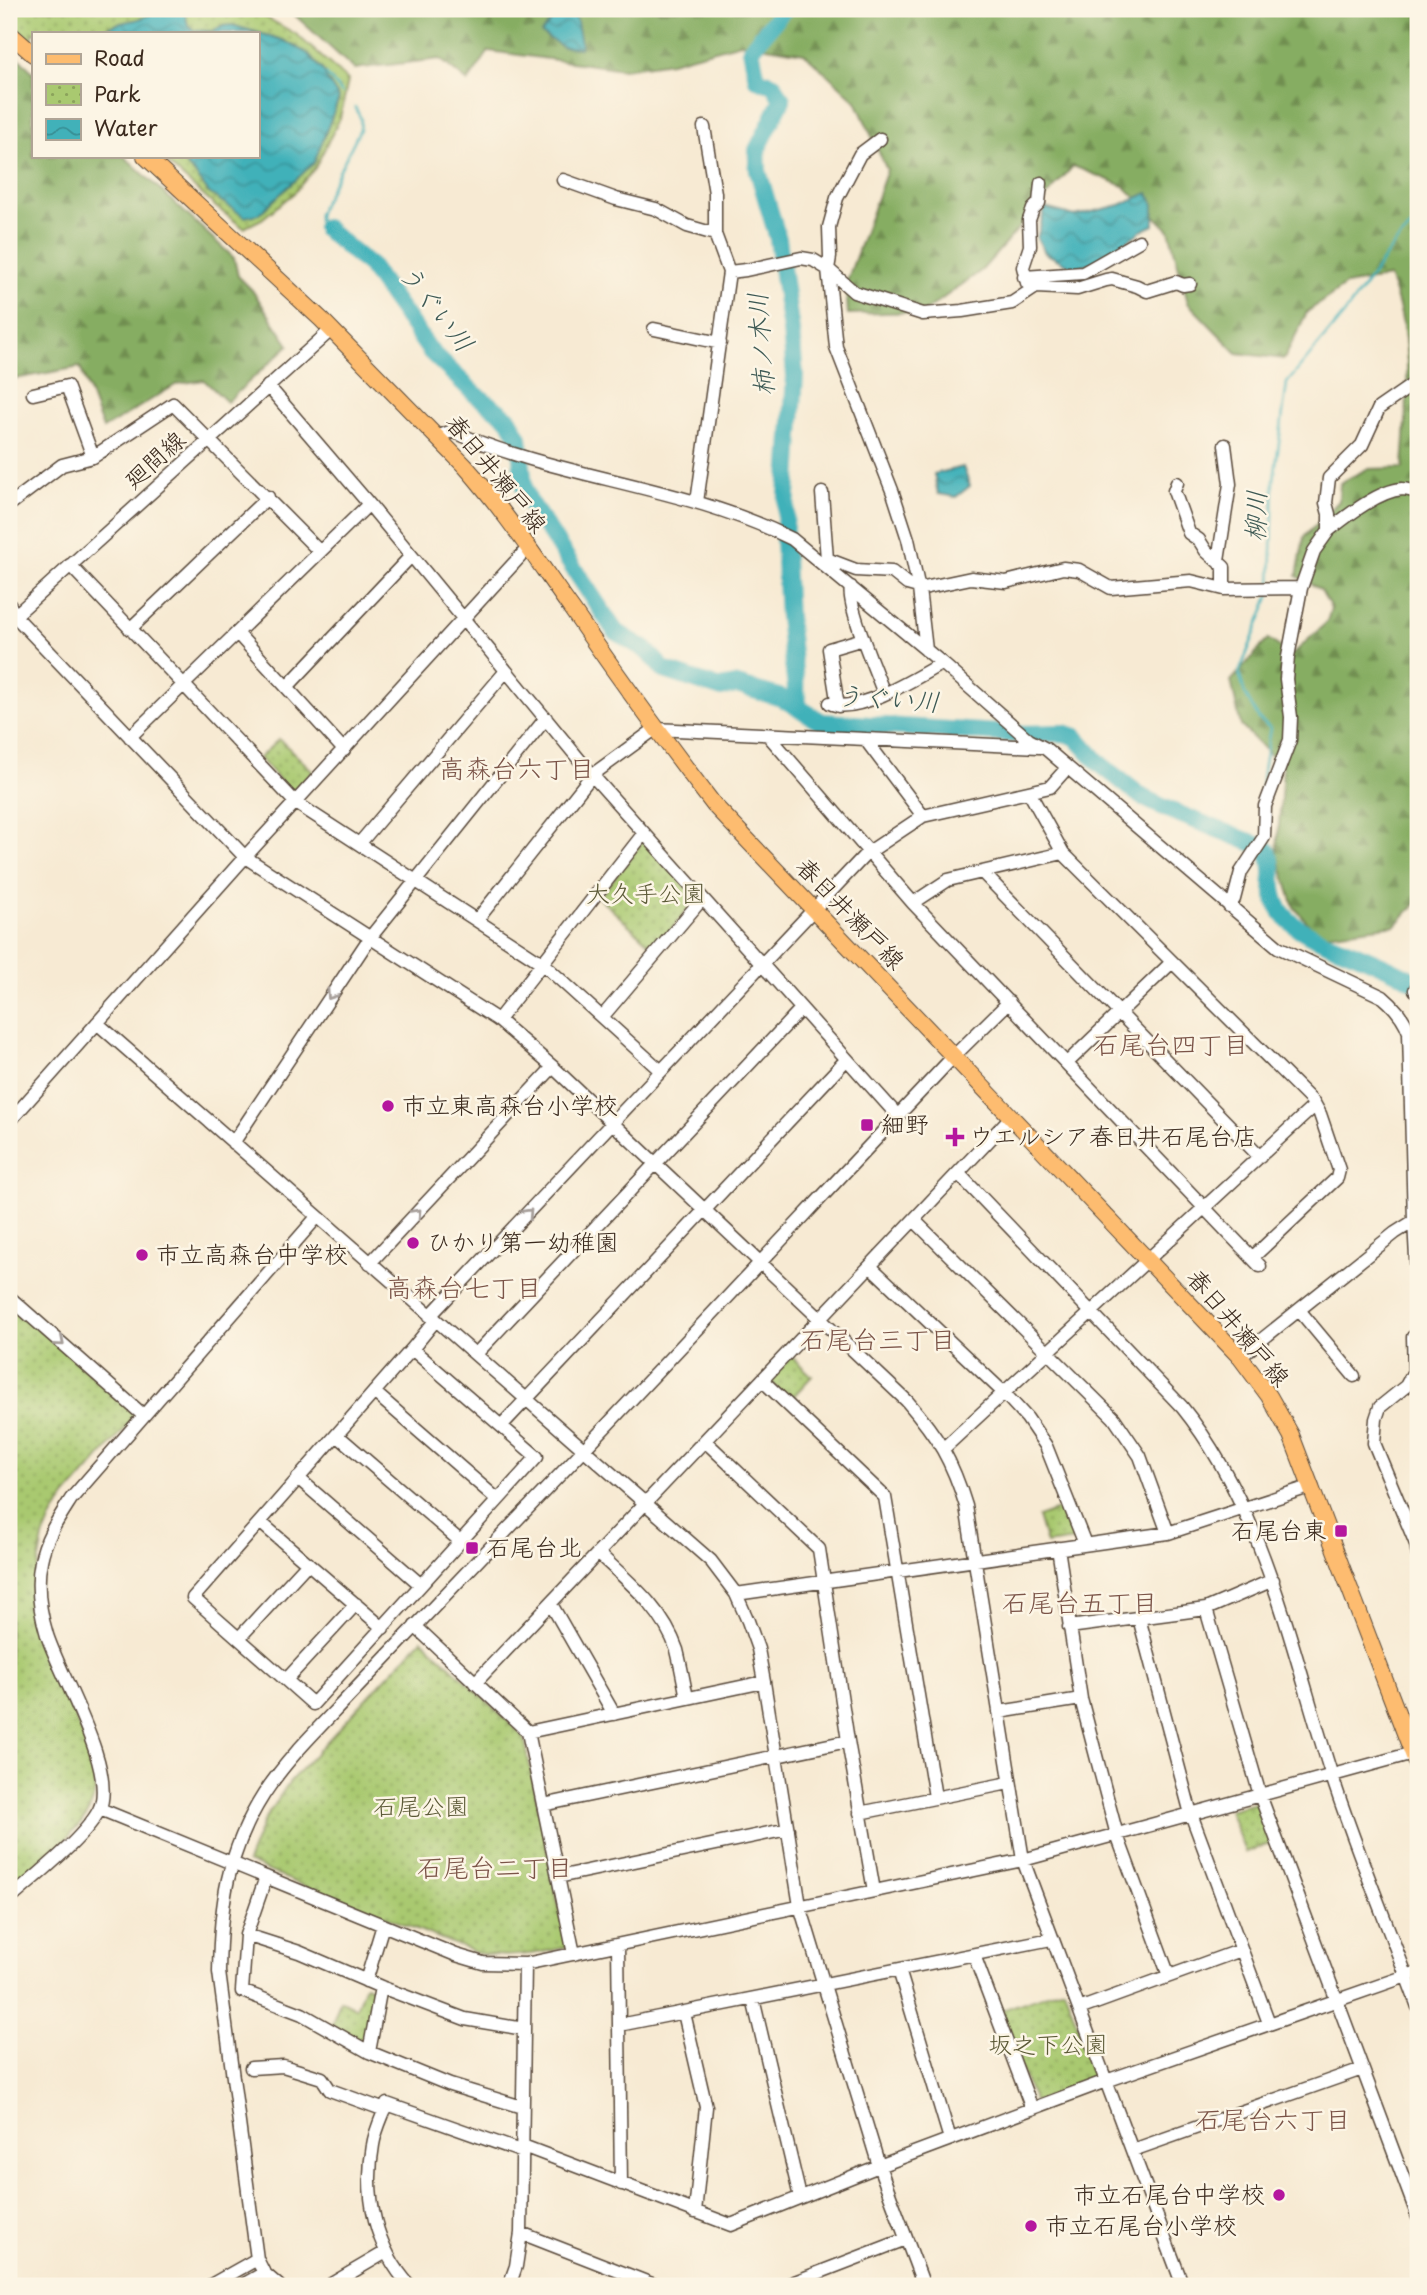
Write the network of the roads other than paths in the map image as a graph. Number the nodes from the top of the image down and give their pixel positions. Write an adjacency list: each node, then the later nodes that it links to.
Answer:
1 (9, 33): 2 (main road)
2 (32, 53)
3 (704, 127): 8 (street)
4 (880, 139): 10 (street)
5 (147, 158): 15 (main road, 春日井瀬戸線)
6 (563, 180): 8 (street)
7 (1041, 183): 12 (street)
8 (715, 234): 11 (street)
9 (1139, 241): 12 (street)
10 (828, 269): 11 (street); 14 (street); 40 (street)
11 (729, 272): 17 (street)
12 (1024, 277): 14 (street)
13 (1190, 284): 14 (street)
14 (1029, 290)
15 (331, 330): 19 (street, 廻間線); 21 (main road, 春日井瀬戸線)
16 (654, 330): 17 (street)
17 (720, 343): 29 (street)
18 (1418, 363): 32 (street)
19 (268, 386): 22 (street, 廻間線); 30 (street)
20 (33, 394): 24 (street)
21 (439, 436): 29 (street); 33 (main road, 春日井瀬戸線)
22 (209, 440): 24 (street); 28 (street); 38 (street, 廻間線)
23 (1225, 444): 37 (street)
24 (93, 457): 31 (street)
25 (1177, 483): 37 (street)
26 (1418, 492): 32 (street)
27 (822, 493): 36 (street)
28 (268, 498): 34 (street); 45 (street)
29 (696, 502): 36 (street)
30 (369, 503): 34 (street); 35 (street)
31 (9, 505)
32 (1329, 530): 41 (street)
33 (528, 548): 44 (street); 55 (main road, 春日井瀬戸線)
34 (320, 552): 46 (street)
35 (411, 556): 44 (street); 52 (street)
36 (825, 561): 39 (street); 40 (street)
37 (1219, 561): 42 (street)
38 (69, 565): 43 (street, 廻間線); 45 (street)
39 (851, 587): 47 (street); 48 (street)
40 (918, 588): 42 (street); 48 (street)
41 (1301, 588): 42 (street); 75 (street)
42 (1224, 589)
43 (11, 614): 57 (street)
44 (464, 620): 50 (street); 60 (street)
45 (130, 629): 51 (street)
46 (237, 633): 51 (street); 52 (street)
47 (863, 639): 53 (street); 53 (street)
48 (926, 650): 49 (street)
49 (942, 663): 53 (street); 59 (street)
50 (506, 671): 54 (street); 67 (street)
51 (184, 685): 57 (street); 64 (street)
52 (287, 687): 60 (street)
53 (884, 694)
54 (546, 718): 62 (street); 72 (street)
55 (655, 729): 56 (street); 62 (street); 76 (main road, 春日井瀬戸線)
56 (768, 735): 58 (street); 68 (street)
57 (130, 737): 70 (street)
58 (865, 739): 59 (street); 65 (street)
59 (1030, 740): 61 (street)
60 (344, 750): 64 (street)
61 (1067, 768): 63 (street); 75 (street)
62 (592, 775): 66 (street); 77 (street)
63 (1029, 792): 65 (street); 69 (street)
64 (296, 803): 67 (street); 70 (street)
65 (923, 816): 68 (street)
66 (645, 833): 73 (street); 80 (street)
67 (359, 844): 72 (street)
68 (870, 852): 74 (street); 76 (street)
69 (1062, 853): 71 (street); 79 (street)
70 (245, 858): 78 (street); 87 (street)
71 (983, 873): 74 (street); 84 (street)
72 (416, 881): 77 (street); 78 (street)
73 (702, 899): 81 (street); 85 (street)
74 (913, 903): 82 (street)
75 (1229, 906): 102 (street)
76 (814, 909): 81 (street); 88 (main road, 春日井瀬戸線)
77 (477, 919): 80 (street)
78 (369, 939): 86 (street); 98 (street, one-way to 98)
79 (1171, 962): 84 (street); 93 (street)
80 (542, 963): 85 (street); 86 (street)
81 (762, 965): 83 (street); 92 (street)
82 (1009, 1002): 88 (street); 90 (street)
83 (801, 1009): 89 (street); 100 (street)
84 (1119, 1013): 90 (street); 99 (street)
85 (603, 1016): 92 (street)
86 (498, 1020): 91 (street)
87 (97, 1023): 96 (street); 98 (street)
88 (954, 1056): 94 (street); 95 (main road, 春日井瀬戸線)
89 (846, 1060): 94 (street); 103 (street)
90 (1067, 1063): 104 (street)
91 (553, 1067): 97 (street); 110 (street, one-way to 91)
92 (662, 1070): 97 (street)
93 (1314, 1103): 99 (street); 104 (street)
94 (897, 1115): 109 (street)
95 (1012, 1116): 101 (street); 108 (main road, 春日井瀬戸線)
96 (9, 1122)
97 (613, 1122): 100 (street); 117 (street, one-way to 97)
98 (233, 1143): 105 (street)
99 (1260, 1157): 104 (street)
100 (656, 1164): 103 (street); 122 (street)
101 (958, 1173): 106 (street); 116 (street)
102 (1416, 1182): 107 (street)
103 (705, 1209): 109 (street); 128 (street)
104 (1205, 1209): 108 (street)
105 (317, 1217): 110 (street); 129 (street)
106 (914, 1220): 111 (street); 121 (street)
107 (1414, 1221): 112 (street); 115 (street)
108 (1149, 1259): 116 (street); 123 (main road, 春日井瀬戸線)
109 (760, 1262): 118 (street); 134 (street)
110 (370, 1263): 117 (street)
111 (870, 1266): 118 (street); 127 (street)
112 (1418, 1274): 113 (street)
113 (1418, 1294)
114 (9, 1297): 129 (street, one-way to 129)
115 (1299, 1310): 123 (street); 124 (street)
116 (1090, 1311): 121 (street); 139 (street)
117 (433, 1318): 120 (street); 122 (street)
118 (820, 1320): 125 (street); 133 (street)
119 (1418, 1334): 146 (street)
120 (412, 1349): 126 (street); 130 (street)
121 (1047, 1352): 127 (street); 141 (street)
122 (476, 1354): 128 (street)
123 (1240, 1357): 136 (main road, 春日井瀬戸線)
124 (1354, 1376)
125 (762, 1380): 132 (street); 149 (street)
126 (374, 1392): 131 (street); 137 (street)
127 (1004, 1392): 133 (street); 143 (street)
128 (527, 1400): 130 (street); 134 (street)
129 (143, 1415): 178 (street)
130 (501, 1426): 137 (street)
131 (337, 1435): 135 (street); 142 (street)
132 (705, 1441): 138 (street); 151 (street)
133 (944, 1448): 147 (street)
134 (584, 1450): 138 (street); 158 (street)
135 (298, 1478): 140 (street); 152 (street)
136 (1312, 1486): 139 (street); 172 (main road, 春日井瀬戸線)
137 (498, 1500): 142 (street)
138 (646, 1504): 145 (street); 153 (street)
139 (1242, 1509): 141 (street); 150 (street)
140 (260, 1522): 148 (street); 161 (street)
141 (1168, 1533): 143 (street)
142 (460, 1541): 152 (street)
143 (1085, 1544): 144 (street)
144 (1058, 1548): 147 (street); 159 (street)
145 (599, 1554): 155 (street); 165 (street)
146 (1418, 1556)
147 (976, 1561): 149 (street); 167 (street)
148 (308, 1563): 154 (street); 161 (street)
149 (898, 1572): 151 (street); 176 (street)
150 (1273, 1580): 156 (street); 173 (street)
151 (823, 1582): 153 (street); 170 (street)
152 (421, 1585): 160 (street)
153 (736, 1594): 163 (street)
154 (356, 1604): 160 (street); 162 (street)
155 (551, 1604): 164 (street); 168 (street)
156 (1206, 1609): 157 (street); 175 (street)
157 (1139, 1618): 159 (street); 180 (street)
158 (415, 1626): 164 (street); 184 (street)
159 (1069, 1627): 166 (street)
160 (383, 1628): 162 (street)
161 (239, 1638): 162 (street)
162 (286, 1680)
163 (764, 1682): 165 (street); 171 (street)
164 (475, 1683): 169 (street)
165 (687, 1698): 168 (street)
166 (1081, 1699): 167 (street); 182 (street)
167 (999, 1712): 174 (street)
168 (614, 1714): 169 (street)
169 (528, 1732): 177 (street)
170 (848, 1741): 171 (street); 179 (street)
171 (776, 1755): 177 (street); 181 (street)
172 (1415, 1760): 173 (street)
173 (1332, 1775): 175 (street); 199 (street)
174 (1009, 1783): 176 (street); 183 (street)
175 (1260, 1795): 180 (street); 205 (street)
176 (935, 1797): 179 (street)
177 (543, 1805): 186 (street)
178 (100, 1809): 184 (street); 188 (street)
179 (860, 1813): 187 (street)
180 (1191, 1814): 182 (street); 194 (street)
181 (788, 1829): 186 (street); 189 (street)
182 (1117, 1835): 183 (street); 200 (street)
183 (1023, 1860): 187 (street); 192 (street)
184 (231, 1863): 185 (street); 230 (street)
185 (266, 1877): 190 (street); 191 (street)
186 (558, 1877): 195 (street)
187 (874, 1891): 189 (street)
188 (9, 1900)
189 (800, 1906): 193 (street); 202 (street)
190 (383, 1924): 197 (street); 201 (street)
191 (246, 1935): 201 (street); 212 (street)
192 (1051, 1939): 196 (street); 207 (street)
193 (618, 1945): 195 (street); 210 (street)
194 (1241, 1950): 200 (street); 209 (street)
195 (574, 1954): 197 (street)
196 (974, 1955): 198 (street); 217 (street)
197 (525, 1964): 211 (street)
198 (899, 1970): 202 (street); 219 (street)
199 (1412, 1974): 205 (street); 206 (street)
200 (1169, 1976): 207 (street)
201 (366, 1981): 203 (street)
202 (824, 1984): 204 (street); 222 (street)
203 (381, 1987): 211 (street); 212 (street)
204 (753, 1999): 208 (street); 224 (street)
205 (1336, 2000): 209 (street); 214 (street)
206 (1418, 2007)
207 (1079, 2009): 215 (street)
208 (684, 2013): 210 (street); 225 (street)
209 (1269, 2023): 215 (street)
210 (620, 2025): 223 (street)
211 (524, 2029): 216 (street)
212 (369, 2052): 216 (street)
213 (251, 2068): 218 (street)
214 (1362, 2069): 221 (street); 226 (street)
215 (1106, 2081): 217 (street); 221 (street)
216 (522, 2107): 220 (street)
217 (1032, 2109): 219 (street)
218 (385, 2110): 220 (street); 229 (street)
219 (950, 2139): 222 (street)
220 (523, 2149): 223 (street); 227 (street)
221 (1133, 2150): 241 (street)
222 (878, 2166): 224 (street); 228 (street)
223 (621, 2184): 225 (street)
224 (800, 2197): 225 (street)
225 (695, 2212)
226 (1418, 2217)
227 (521, 2234): 237 (street); 238 (street)
228 (906, 2239): 239 (street); 240 (street)
229 (386, 2252): 235 (street); 236 (street)
230 (257, 2259): 231 (street); 232 (street)
231 (264, 2273): 233 (street); 234 (street)
232 (209, 2286)
233 (241, 2286)
234 (279, 2286)
235 (328, 2286)
236 (410, 2286)
237 (509, 2286)
238 (657, 2286)
239 (784, 2286)
240 (924, 2286)
241 (1183, 2286)

